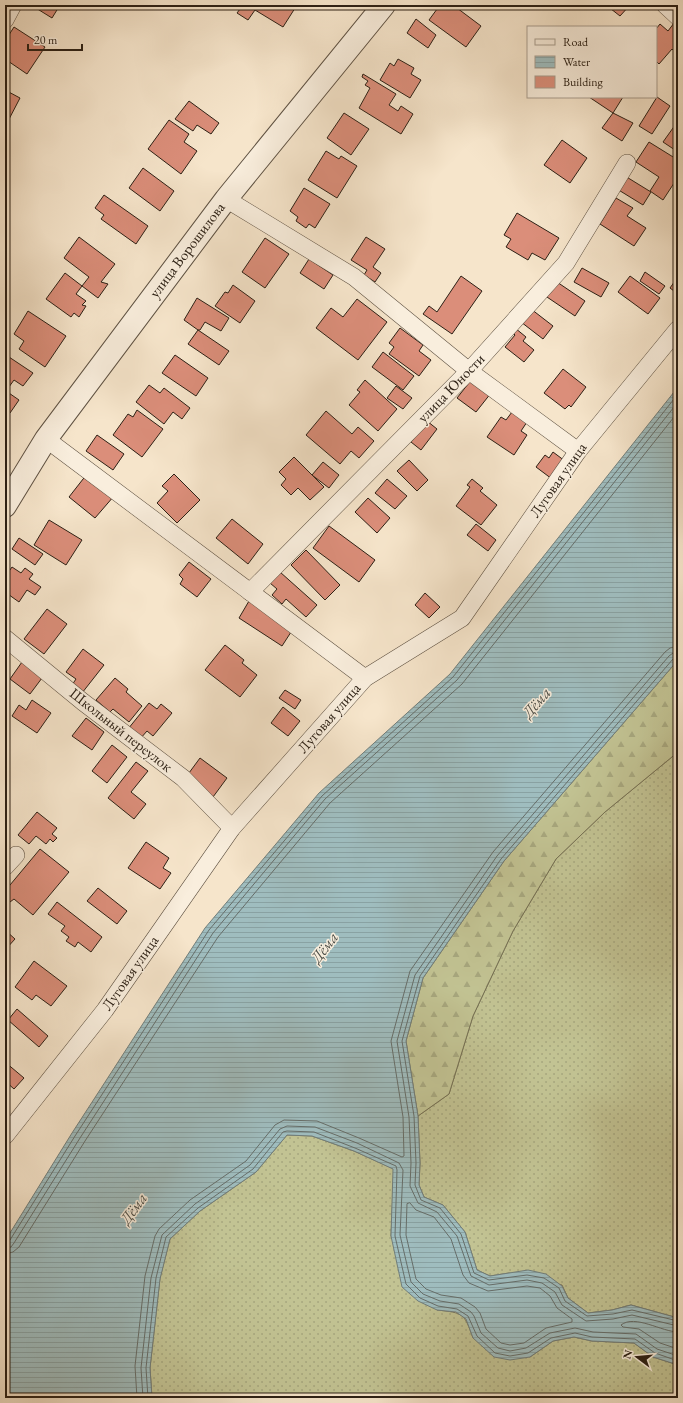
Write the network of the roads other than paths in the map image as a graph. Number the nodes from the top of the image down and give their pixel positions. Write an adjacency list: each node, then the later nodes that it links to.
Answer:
1 (13, 5): 5 (street)
2 (384, 5): 7 (street, улица Ворошилова)
3 (665, 5): 4 (street)
4 (678, 17)
5 (5, 20)
6 (628, 162): 9 (street, улица Юности)
7 (226, 199): 9 (street); 10 (street, улица Ворошилова)
8 (678, 329): 11 (street, Луговая улица)
9 (469, 371): 11 (street); 13 (street, улица Юности)
10 (46, 440): 12 (street, улица Ворошилова); 13 (street)
11 (578, 451): 15 (street, Луговая улица)
12 (5, 506)
13 (250, 592): 15 (street)
14 (5, 638): 16 (street, Школьный переулок)
15 (365, 678): 16 (street, Луговая улица)
16 (232, 828): 17 (street, Луговая улица)
17 (5, 1136)

